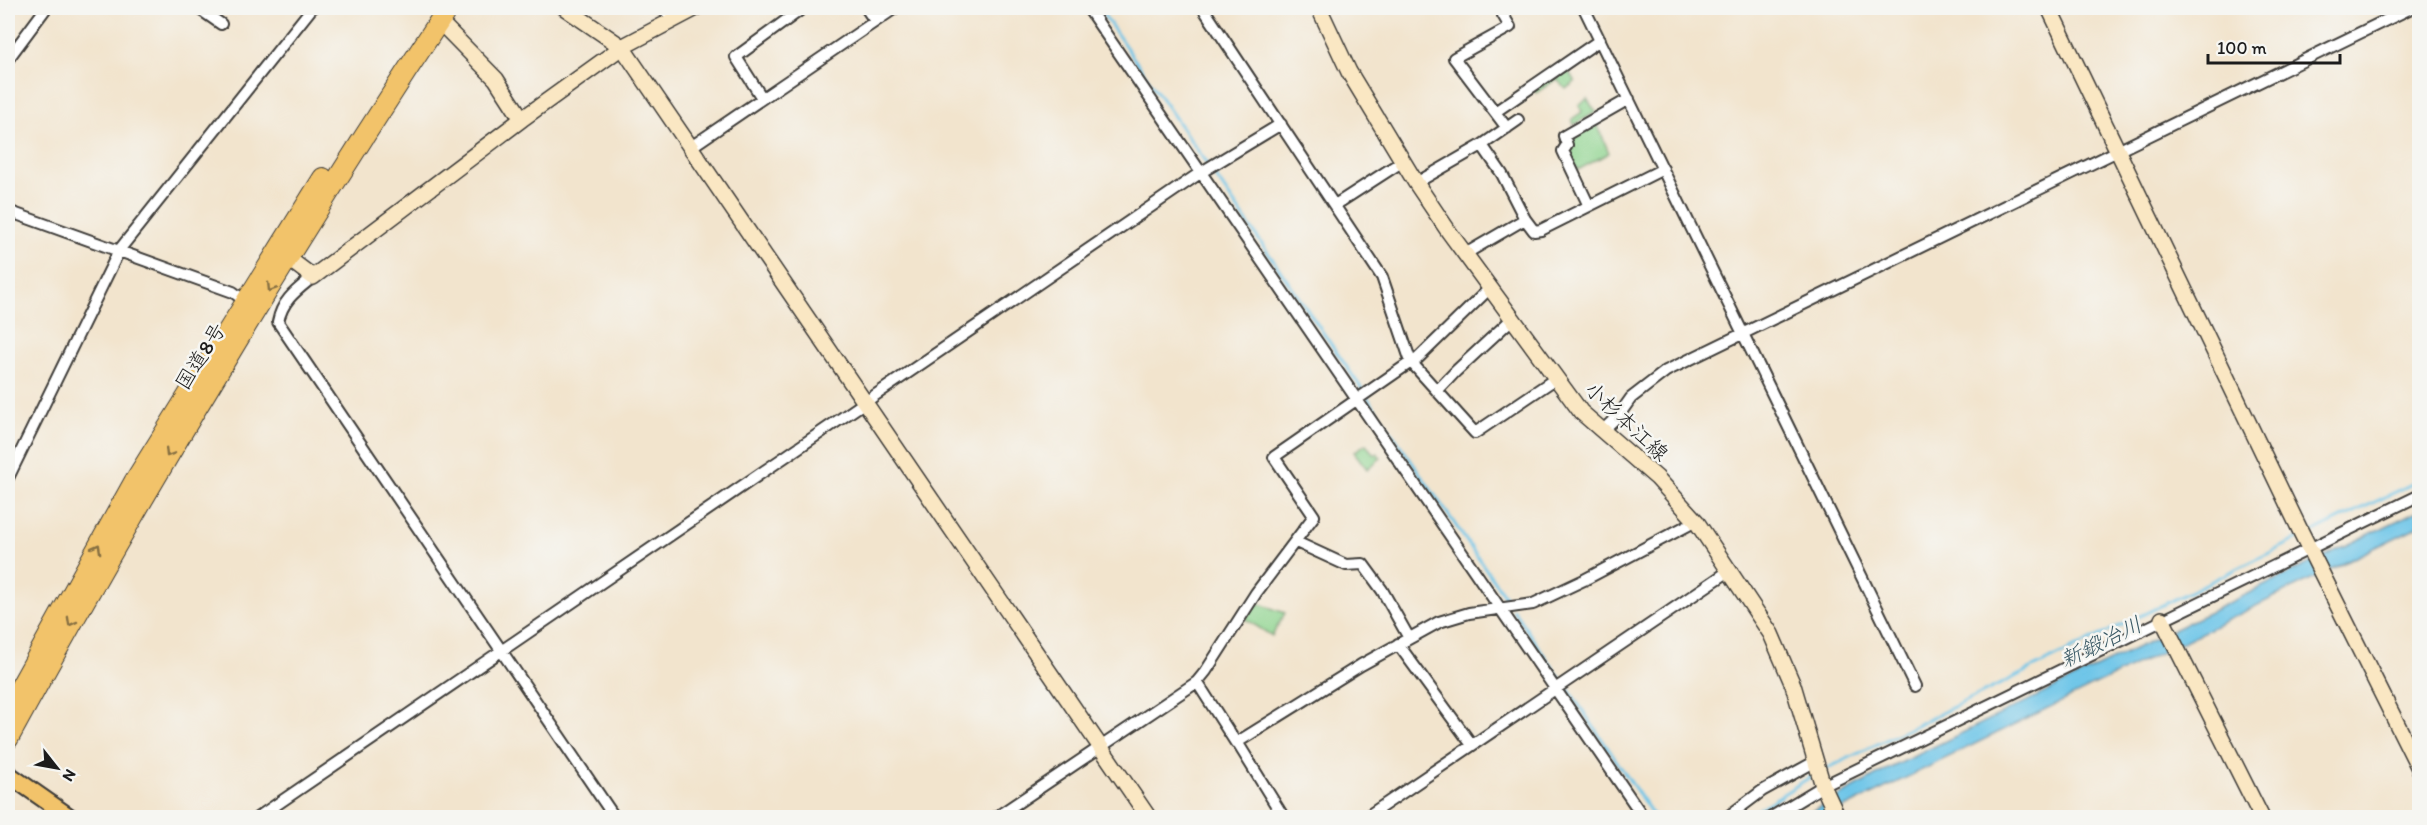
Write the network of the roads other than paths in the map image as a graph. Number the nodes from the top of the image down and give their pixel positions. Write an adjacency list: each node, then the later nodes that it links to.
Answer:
1 (45, 8): 23 (street)
2 (198, 8): 20 (street)
3 (312, 8): 42 (street)
4 (565, 8): 22 (street)
5 (660, 8): 18 (street)
6 (696, 8): 18 (street)
7 (803, 8): 24 (street)
8 (866, 8): 19 (street)
9 (896, 8): 19 (street)
10 (1088, 8): 36 (street)
11 (1203, 8): 29 (street)
12 (1319, 8): 34 (street, 小杉本江線)
13 (1499, 8): 26 (street)
14 (1584, 8): 21 (street)
15 (2049, 8): 33 (street)
16 (2411, 8): 33 (street)
17 (440, 12): 27 (street); 44 (highway, 国道8号); 47 (highway, 国道8号)
18 (676, 18): 22 (street)
19 (875, 21): 24 (street)
20 (221, 24)
21 (1600, 40): 25 (street); 26 (street)
22 (622, 47): 27 (street); 32 (street)
23 (8, 59)
24 (762, 98): 32 (street)
25 (1629, 99): 35 (street); 39 (street)
26 (1494, 112): 30 (street)
27 (522, 118): 45 (street)
28 (1518, 120): 30 (street)
29 (1281, 124): 36 (street); 38 (street)
30 (1507, 128): 31 (street)
31 (1482, 145): 37 (street); 41 (street)
32 (691, 147): 54 (street)
33 (2119, 150): 49 (street); 60 (street)
34 (1403, 161): 37 (street, 小杉本江線); 38 (street)
35 (1663, 169): 39 (street); 49 (street)
36 (1200, 173): 53 (street); 54 (street)
37 (1416, 183): 43 (street, 小杉本江線)
38 (1335, 205): 50 (street)
39 (1589, 206): 41 (street)
40 (8, 211): 42 (street)
41 (1525, 219): 43 (street)
42 (120, 249): 47 (street); 56 (street)
43 (1465, 254): 46 (street, 小杉本江線)
44 (289, 259): 45 (street); 71 (highway, 国道8号, one-way to 71)
45 (313, 277): 66 (street)
46 (1490, 288): 48 (street, 小杉本江線); 50 (street)
47 (245, 301): 70 (highway, 国道8号, one-way to 47)
48 (1512, 320): 51 (street, 小杉本江線); 52 (street)
49 (1743, 334): 55 (street); 68 (street)
50 (1412, 363): 52 (street); 53 (street)
51 (1555, 379): 52 (street); 55 (street, 小杉本江線)
52 (1437, 391)
53 (1356, 401): 59 (street); 62 (street)
54 (865, 402): 66 (street); 73 (street)
55 (1602, 431): 58 (street, 小杉本江線)
56 (8, 478)
57 (2420, 495): 60 (street)
58 (1696, 521): 61 (street, 小杉本江線); 62 (street)
59 (1296, 542): 64 (street); 67 (street)
60 (2312, 551): 63 (street); 76 (street)
61 (1729, 571): 69 (street); 75 (street, 小杉本江線)
62 (1499, 609): 64 (street); 69 (street)
63 (2164, 622): 78 (street); 90 (street)
64 (1409, 638): 65 (street)
65 (1398, 644): 72 (street); 74 (street)
66 (502, 650): 80 (street); 81 (street)
67 (1197, 682): 72 (street); 73 (street)
68 (1915, 686)
69 (1554, 690): 74 (street); 86 (street)
70 (8, 709)
71 (8, 739)
72 (1237, 742): 84 (street)
73 (1100, 745): 82 (street); 83 (street)
74 (1472, 745): 85 (street)
75 (1816, 761): 78 (street, 小杉本江線); 87 (street)
76 (2420, 770)
77 (8, 774): 79 (main road)
78 (1824, 786): 88 (street); 89 (street, 小杉本江線)
79 (71, 818)
80 (257, 818)
81 (615, 818)
82 (994, 818)
83 (1149, 818)
84 (1284, 818)
85 (1365, 818)
86 (1644, 818)
87 (1726, 818)
88 (1770, 818)
89 (1838, 818)
90 (2262, 818)

